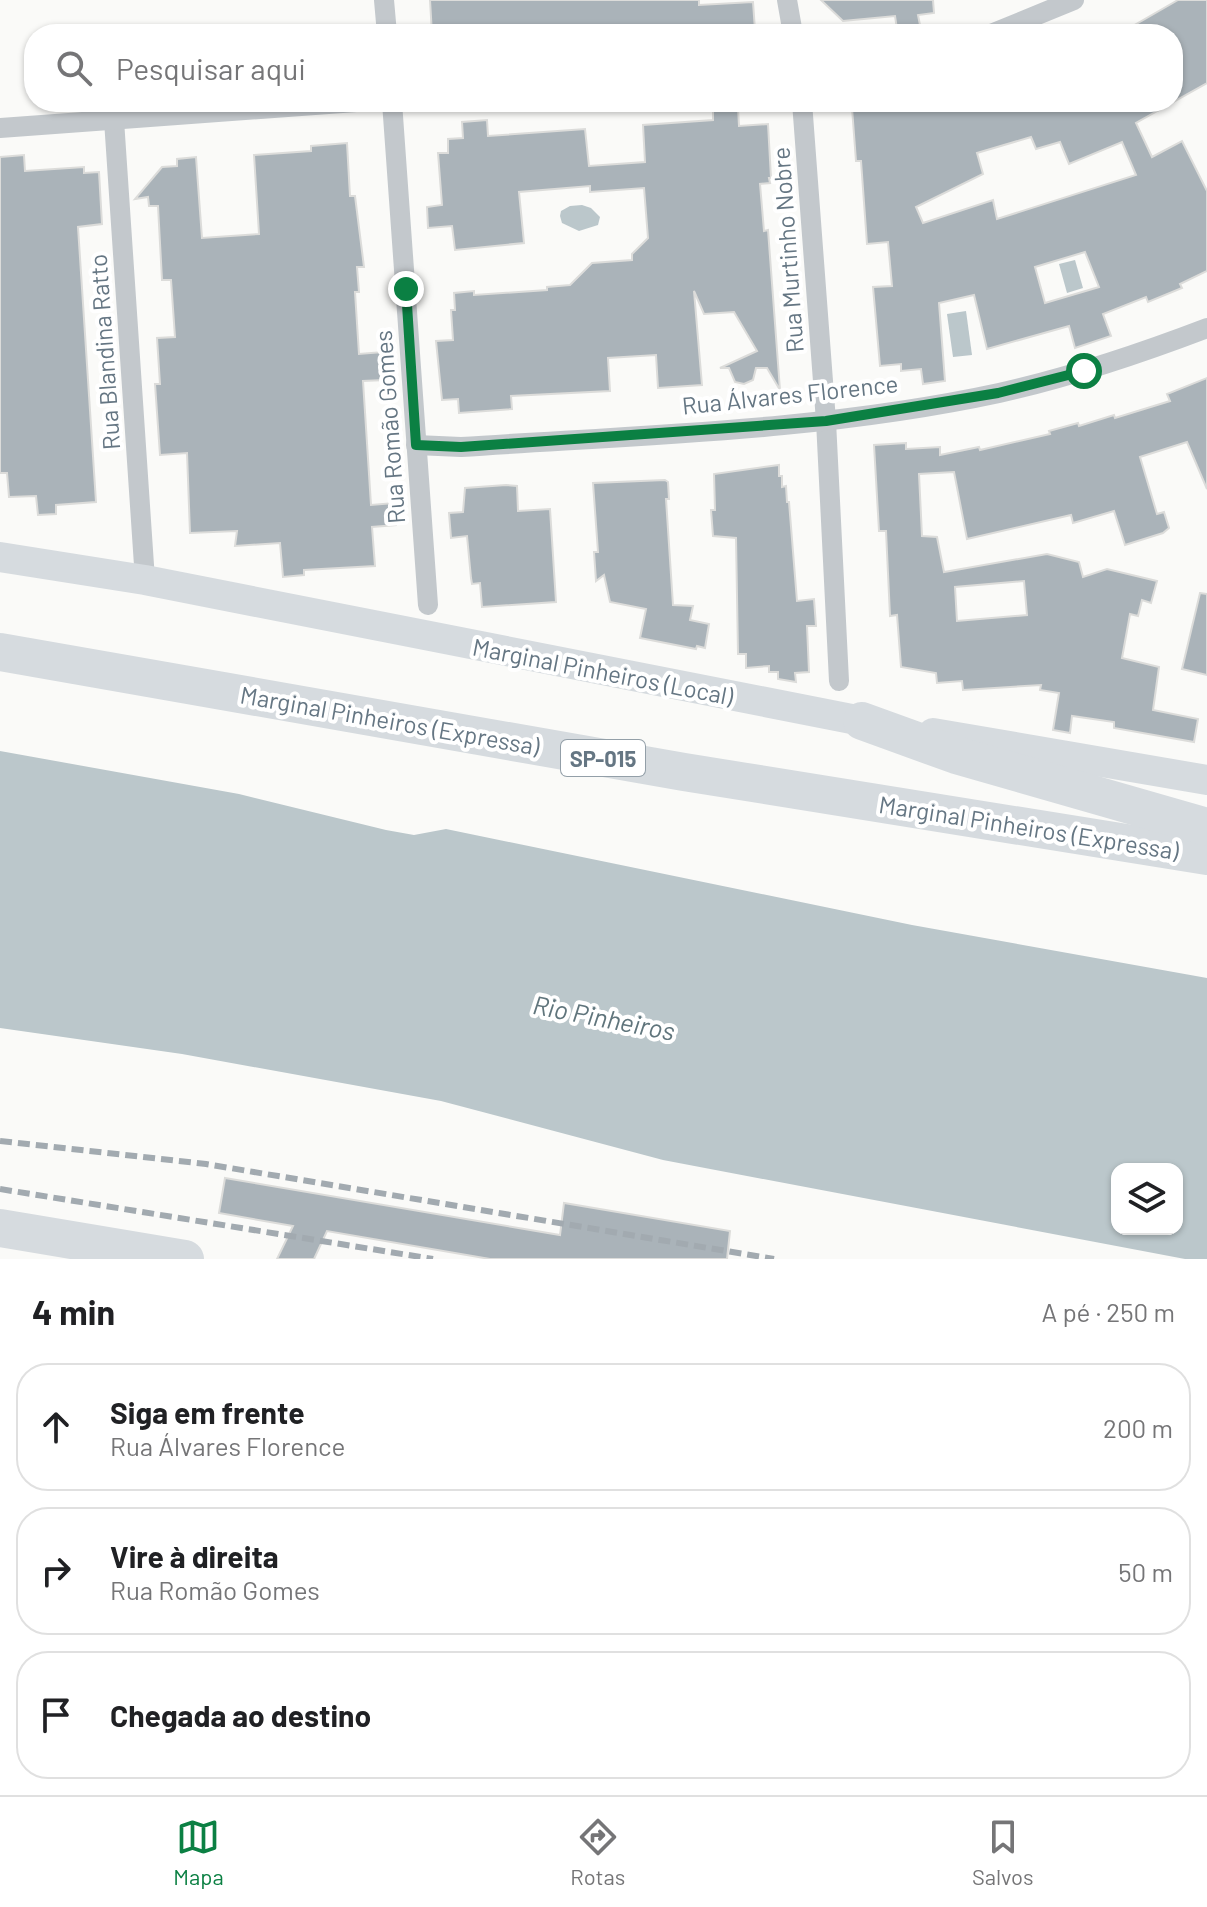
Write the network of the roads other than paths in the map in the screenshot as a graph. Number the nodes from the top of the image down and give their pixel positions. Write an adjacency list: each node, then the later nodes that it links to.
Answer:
1 (384, 0): 4 (street)
2 (787, 0): 5 (street)
3 (1074, 0): 6 (street)
4 (386, 24)
5 (791, 24)
6 (1015, 24)
7 (222, 112): 10 (street)
8 (393, 112): 14 (street, Rua Romão Gomes)
9 (803, 112): 13 (street, Rua Murtinho Nobre)
10 (114, 120): 11 (street); 16 (street, Rua Blandina Ratto)
11 (0, 128)
12 (1207, 328): 13 (street, Rua Álvares Florence)
13 (826, 421): 14 (street, Rua Álvares Florence); 19 (street, Rua Murtinho Nobre)
14 (416, 445): 17 (street, Rua Romão Gomes)
15 (0, 557): 16 (main road, Marginal Pinheiros (Local))
16 (145, 580): 20 (main road, Marginal Pinheiros (Local))
17 (428, 605)
18 (0, 652): 23 (highway, Marginal Pinheiros (Expressa) / SP-015)
19 (839, 681)
20 (862, 721): 21 (main road, Marginal Pinheiros (Local)); 22 (highway)
21 (1207, 780)
22 (1207, 827)
23 (1207, 856)
24 (0, 1228): 25 (highway)
25 (185, 1259)

